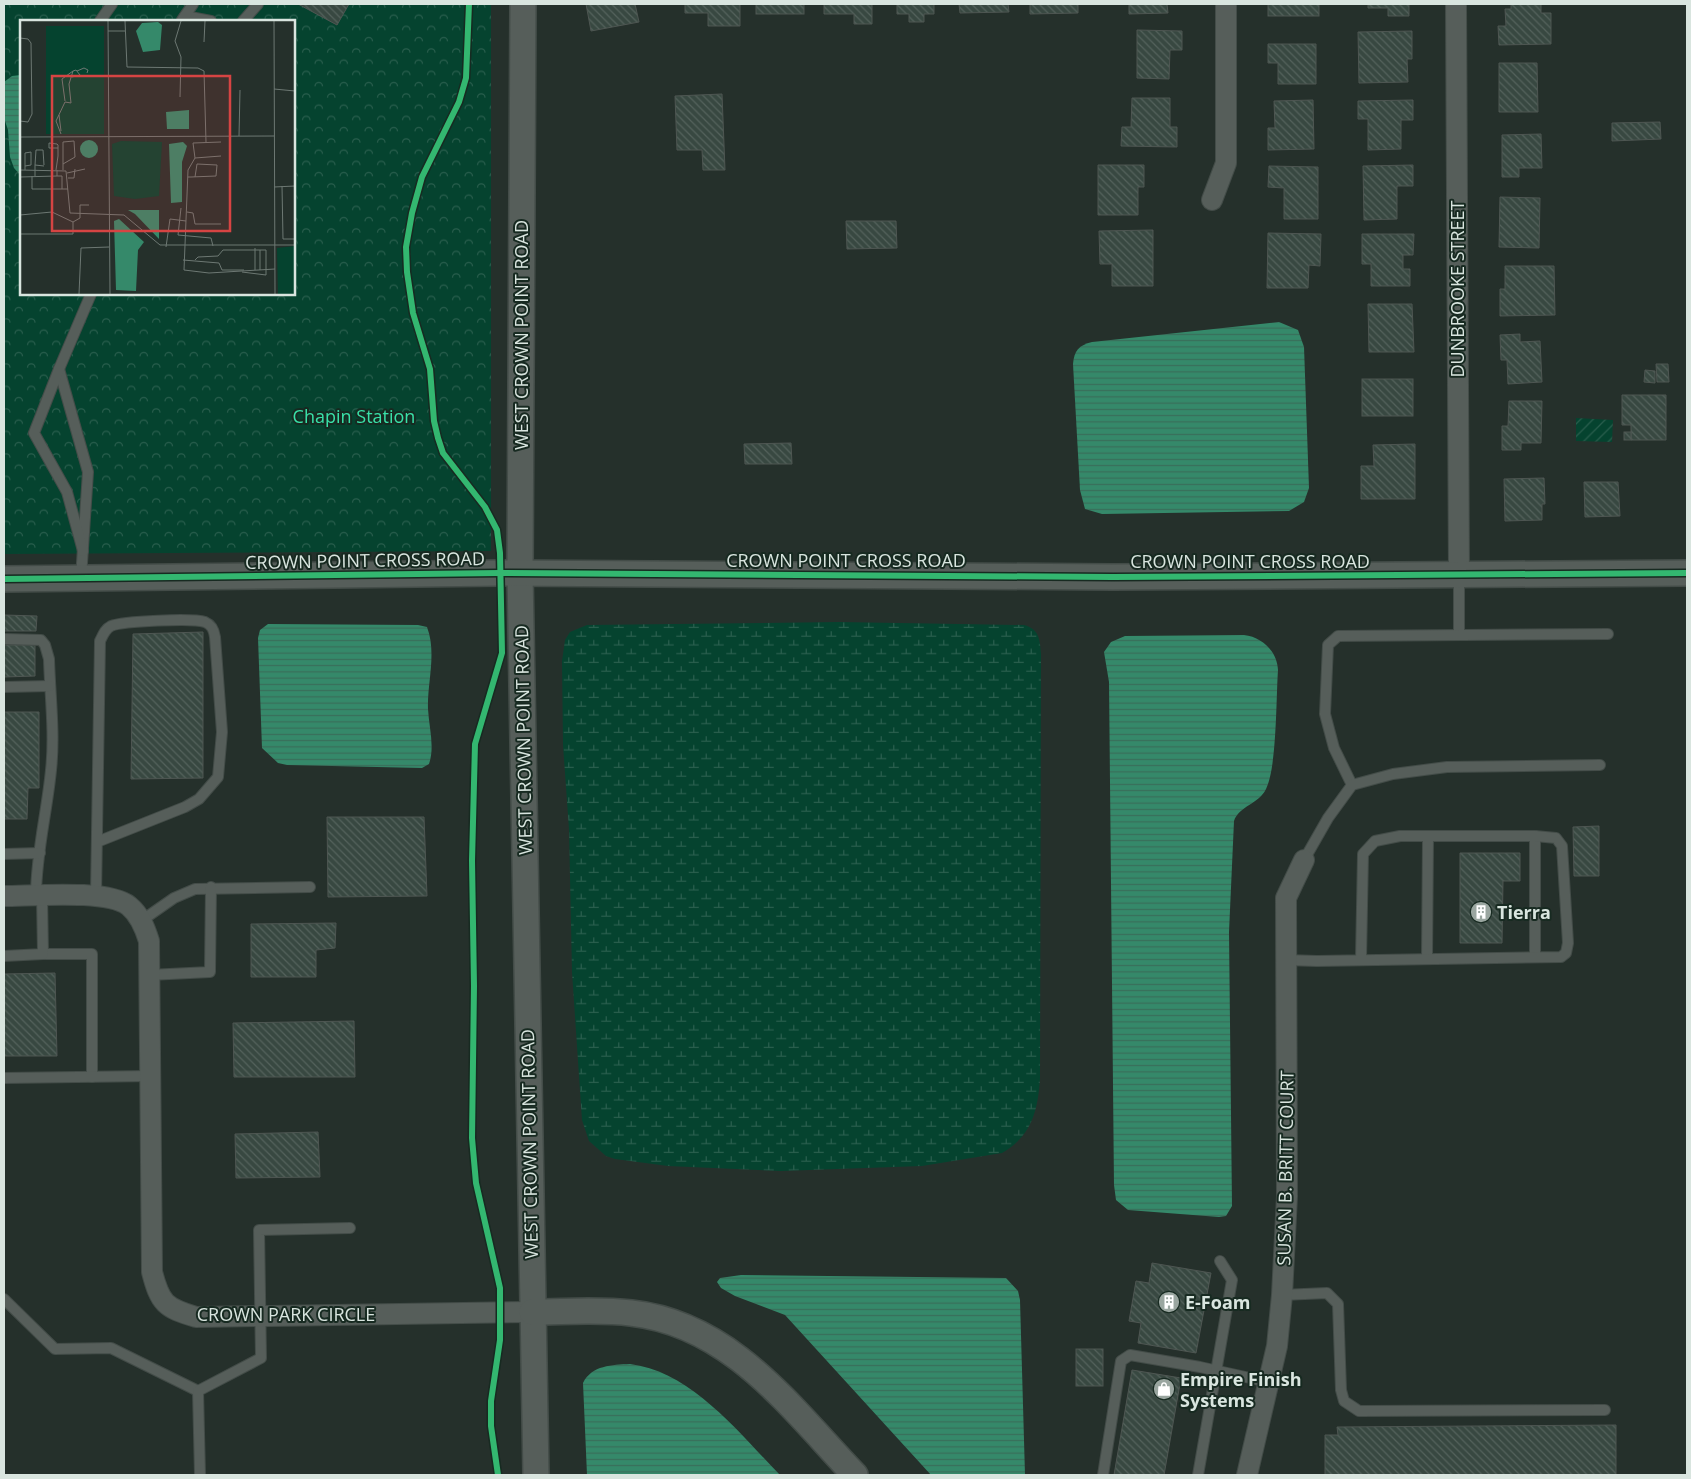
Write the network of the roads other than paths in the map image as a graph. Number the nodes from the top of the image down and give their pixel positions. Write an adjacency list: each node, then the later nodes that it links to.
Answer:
1 (112, 4): 8 (lane)
2 (193, 4): 7 (lane)
3 (258, 4): 10 (lane)
4 (523, 4): 16 (street, WEST CROWN POINT ROAD)
5 (1226, 4): 11 (street)
6 (1456, 4): 17 (street, DUNBROOKE STREET)
7 (183, 18): 9 (lane)
8 (101, 20)
9 (202, 20)
10 (244, 20)
11 (1212, 200)
12 (91, 295): 13 (lane)
13 (58, 369): 14 (lane); 14 (lane)
14 (83, 551): 18 (lane)
15 (1687, 572): 17 (street, CROWN POINT CROSS ROAD)
16 (520, 573): 17 (street, CROWN POINT CROSS ROAD); 18 (street, CROWN POINT CROSS ROAD); 53 (street, WEST CROWN POINT ROAD)
17 (1458, 575): 21 (lane)
18 (81, 578): 19 (street, CROWN POINT CROSS ROAD)
19 (4, 579)
20 (1608, 634): 21 (lane)
21 (1459, 635): 26 (lane)
22 (4, 639): 23 (lane)
23 (50, 686): 24 (lane); 30 (lane)
24 (4, 687)
25 (1600, 765): 26 (lane)
26 (1352, 785): 32 (lane)
27 (1535, 836): 28 (lane); 41 (lane); 41 (lane)
28 (1428, 838): 42 (lane); 43 (lane)
29 (97, 842): 29 (lane); 37 (lane)
30 (40, 853): 31 (lane); 36 (lane)
31 (4, 854)
32 (1304, 860): 44 (street, SUSAN B. BRITT COURT)
33 (211, 887): 34 (lane); 38 (lane); 45 (lane)
34 (310, 887)
35 (4, 896): 36 (street, CROWN PARK CIRCLE)
36 (39, 896): 37 (street, CROWN PARK CIRCLE); 39 (lane)
37 (96, 896): 38 (street, CROWN PARK CIRCLE)
38 (142, 921): 45 (street, CROWN PARK CIRCLE)
39 (43, 954): 40 (lane); 47 (lane)
40 (4, 956)
41 (1535, 957): 42 (lane)
42 (1427, 958): 43 (lane)
43 (1360, 959): 44 (lane)
44 (1286, 960): 51 (street, SUSAN B. BRITT COURT)
45 (149, 975): 46 (street, CROWN PARK CIRCLE)
46 (151, 1076): 47 (lane); 54 (street, CROWN PARK CIRCLE)
47 (92, 1077): 48 (lane)
48 (4, 1078)
49 (350, 1228): 54 (lane)
50 (1220, 1261): 55 (lane)
51 (1282, 1295): 56 (street, SUSAN B. BRITT COURT); 58 (lane)
52 (4, 1299): 57 (lane)
53 (532, 1312): 54 (street, CROWN PARK CIRCLE); 60 (street, WEST CROWN POINT ROAD); 61 (street, CROWN PARK CIRCLE)
54 (260, 1316): 57 (lane)
55 (1216, 1370): 56 (lane); 62 (lane); 63 (lane)
56 (1268, 1382): 64 (street, SUSAN B. BRITT COURT)
57 (198, 1390): 59 (lane)
58 (1605, 1410)
59 (200, 1475)
60 (536, 1475)
61 (855, 1475)
62 (1103, 1475)
63 (1198, 1475)
64 (1247, 1475)

